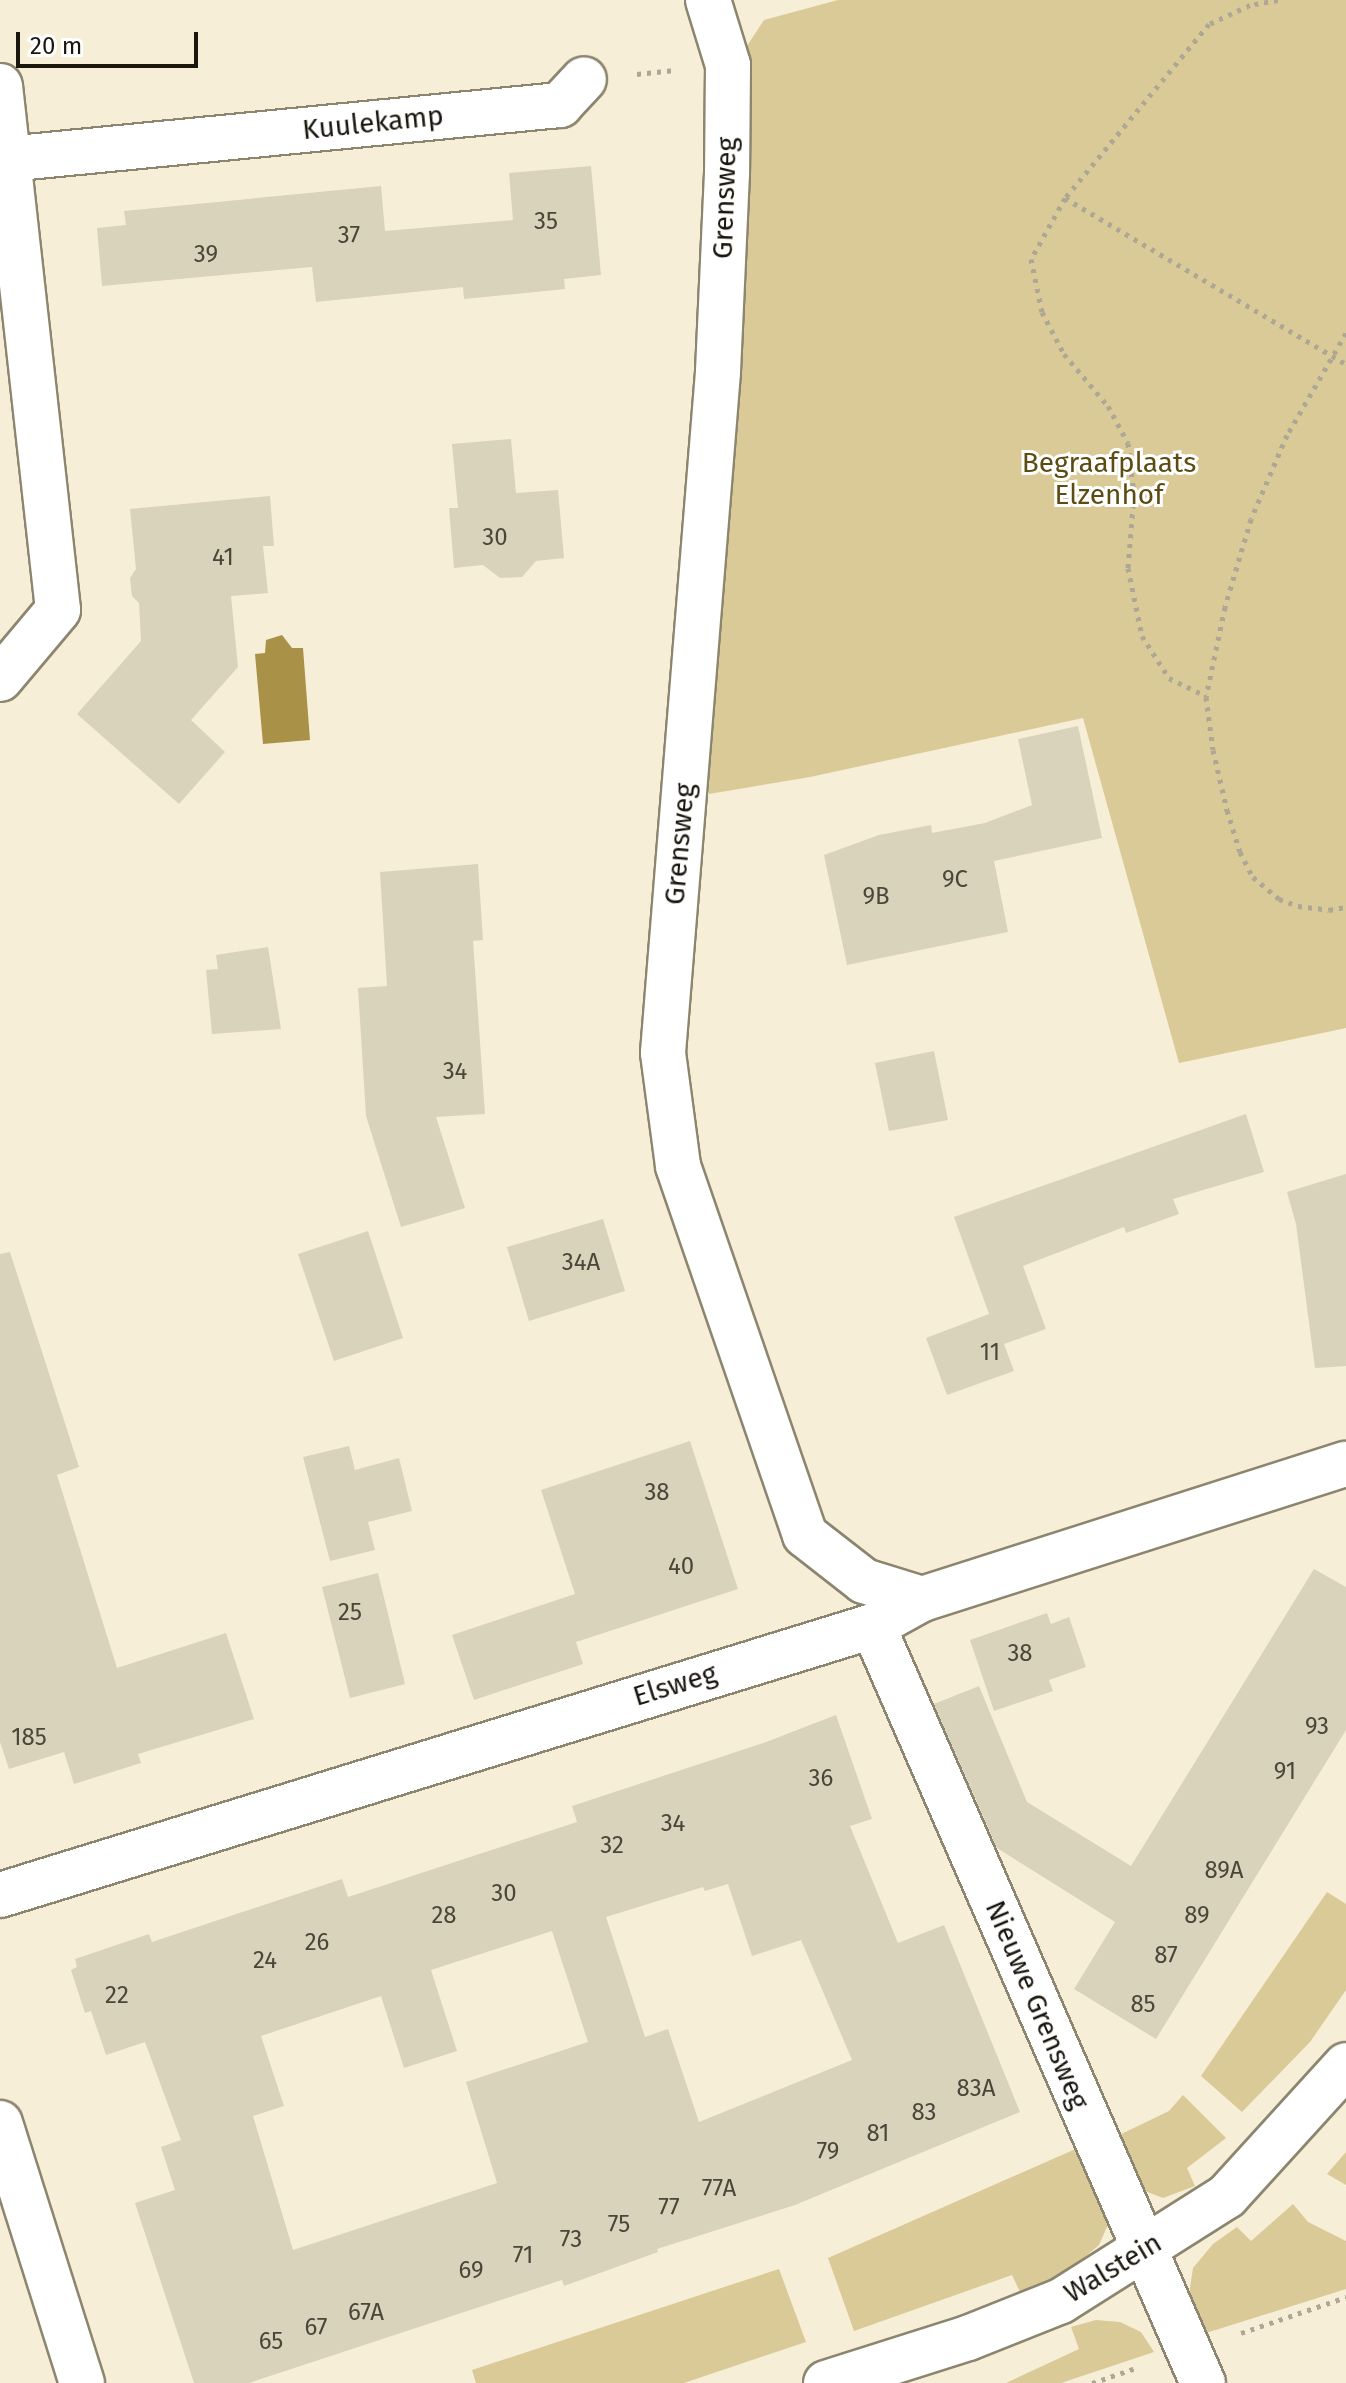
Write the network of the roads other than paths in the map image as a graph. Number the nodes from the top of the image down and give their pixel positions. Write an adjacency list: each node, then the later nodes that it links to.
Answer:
1 (708, 0): 7 (street, Grensweg)
2 (584, 79): 4 (street, Kuulekamp)
3 (0, 86): 4 (street)
4 (7, 159): 5 (street)
5 (0, 679)
6 (1346, 1464): 7 (street, Elsweg)
7 (922, 1599): 8 (street, Elsweg)
8 (873, 1626): 9 (street, Elsweg); 12 (street, Nieuwe Grensweg)
9 (0, 1895)
10 (1346, 2065): 12 (street, Walstein)
11 (0, 2123): 13 (street)
12 (1144, 2250): 14 (street, Walstein); 15 (street, Nieuwe Grensweg)
13 (82, 2383)
14 (827, 2383)
15 (1203, 2383)

